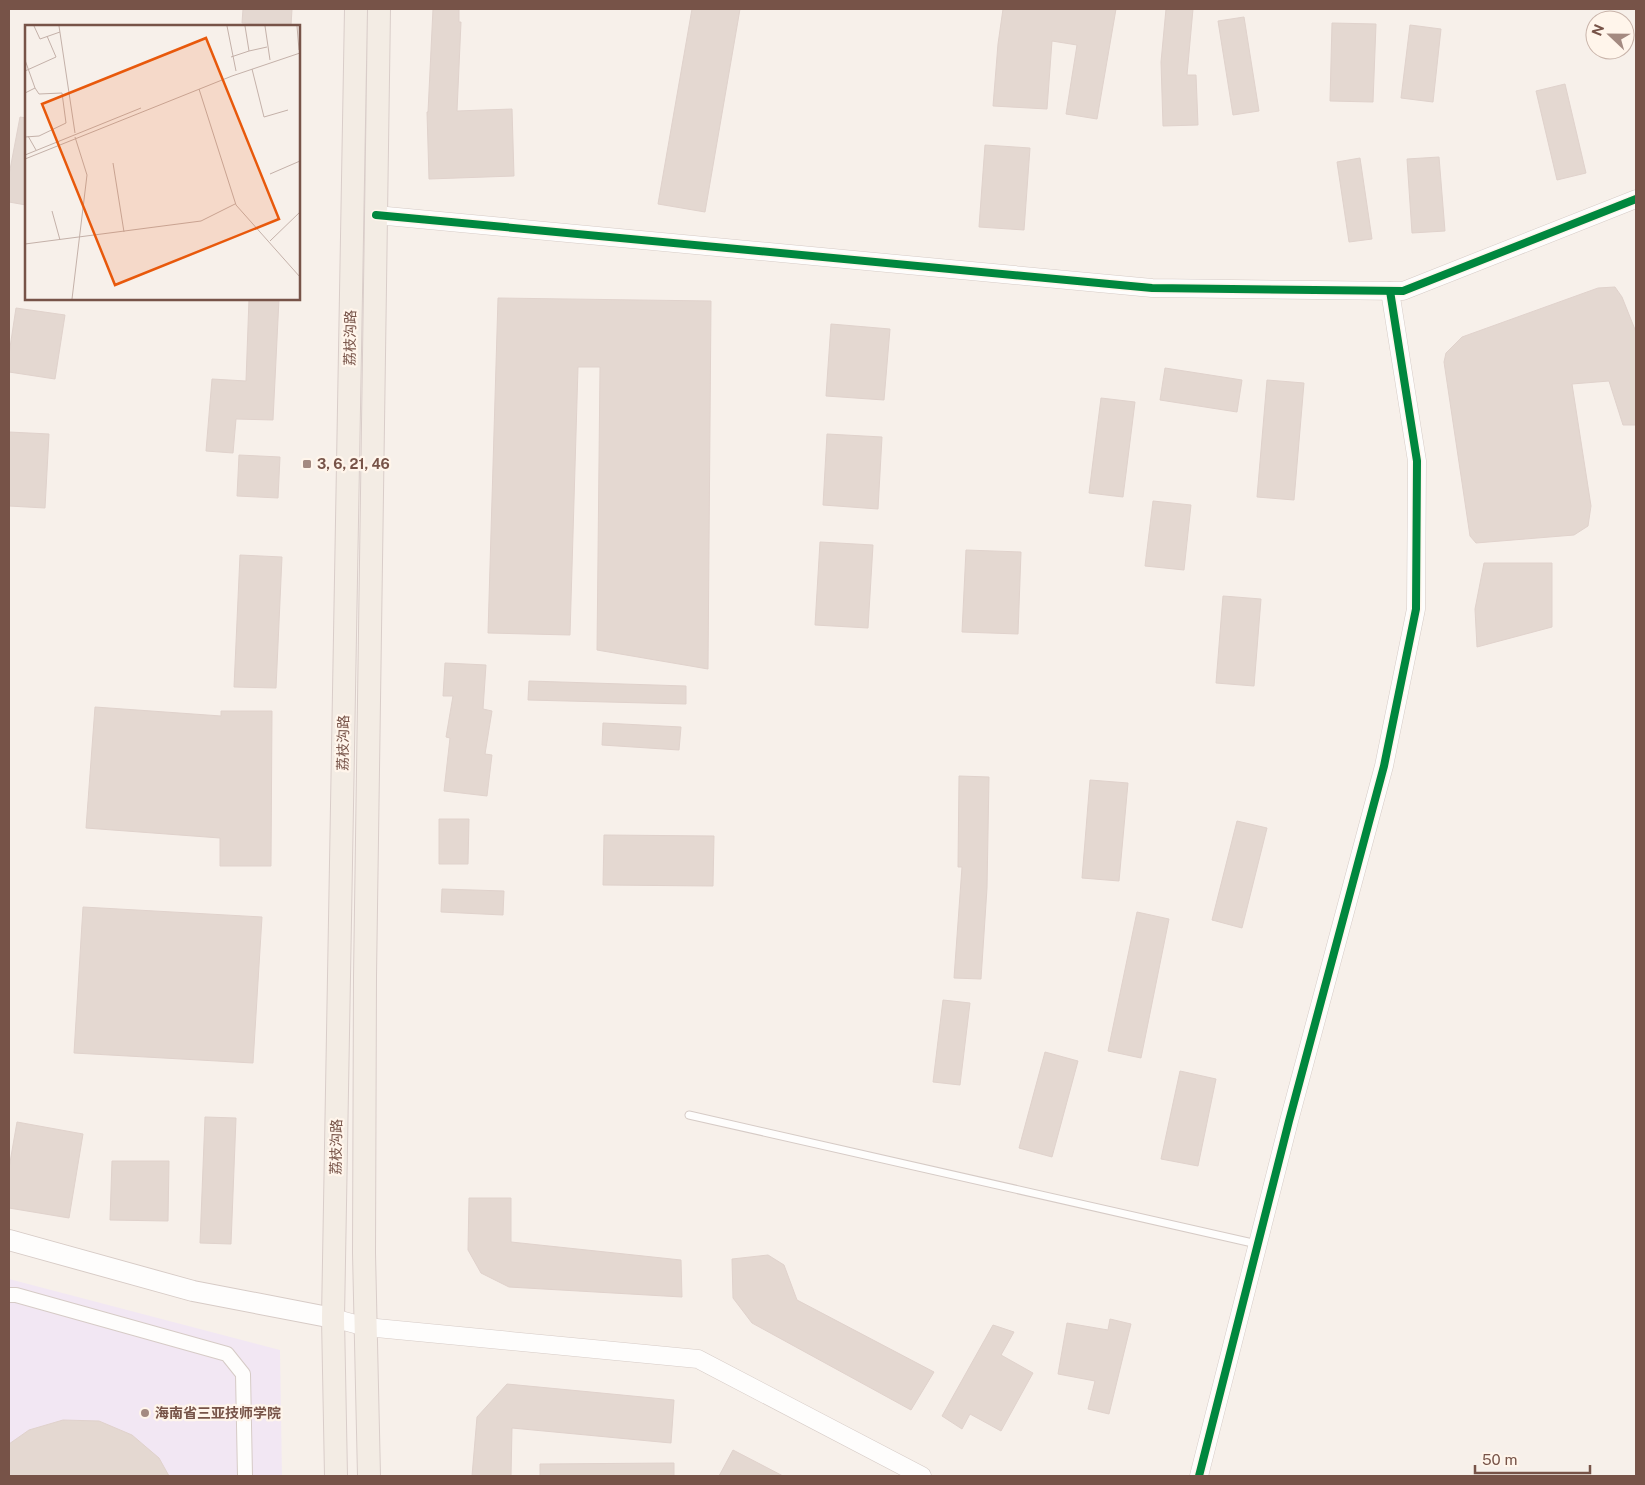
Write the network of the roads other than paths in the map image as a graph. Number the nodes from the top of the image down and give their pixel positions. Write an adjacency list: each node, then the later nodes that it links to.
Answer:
1 (356, 9): 10 (main road, 荔枝沟路)
2 (380, 9): 4 (main road, 荔枝沟路)
3 (1636, 199): 5 (street)
4 (376, 215): 5 (street); 11 (main road, 荔枝沟路)
5 (1390, 291): 8 (street)
6 (690, 1115): 8 (lane)
7 (9, 1240): 10 (main road)
8 (1258, 1244): 16 (street)
9 (9, 1295): 12 (street)
10 (333, 1318): 11 (street); 13 (main road, 荔枝沟路)
11 (366, 1327): 14 (main road, 荔枝沟路); 15 (street)
12 (245, 1476)
13 (336, 1476)
14 (369, 1476)
15 (922, 1476)
16 (1199, 1476)

